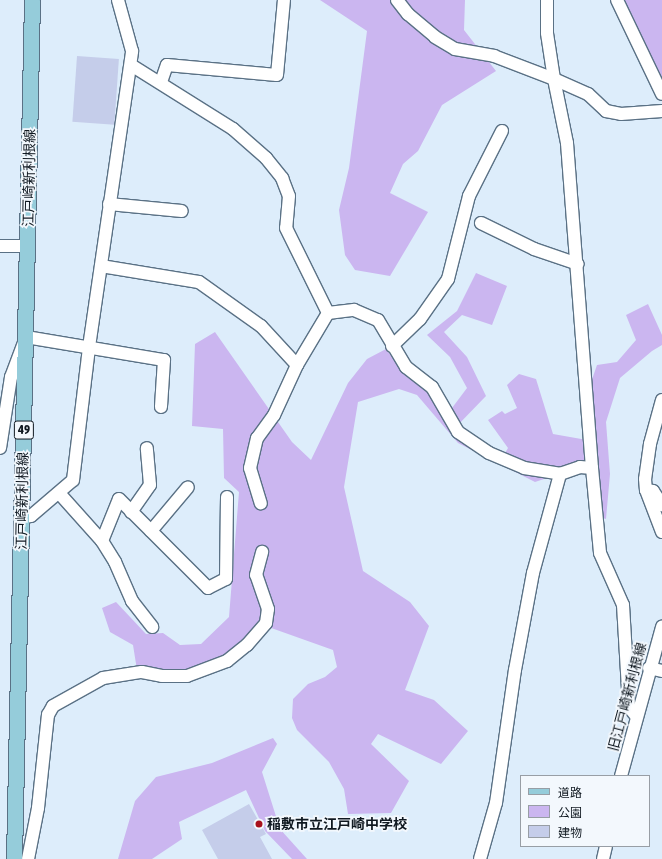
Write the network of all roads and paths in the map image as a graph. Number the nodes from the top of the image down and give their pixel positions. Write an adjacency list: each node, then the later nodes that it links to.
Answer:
1 (32, 0): 17 (main road, 江戸崎新利根線 / 49)
2 (118, 0): 7 (street)
3 (284, 0): 9 (street)
4 (397, 0): 8 (street)
5 (547, 0): 8 (street)
6 (617, 0): 10 (street)
7 (131, 65): 9 (street); 13 (street)
8 (554, 79): 11 (street); 18 (street)
9 (161, 82): 20 (street)
10 (662, 94)
11 (662, 111)
12 (502, 131): 22 (street)
13 (110, 204): 14 (street); 19 (street)
14 (182, 211)
15 (482, 223): 18 (street)
16 (0, 246): 17 (street)
17 (27, 246): 21 (main road, 江戸崎新利根線 / 49)
18 (578, 264): 29 (street)
19 (101, 266): 23 (street); 24 (street)
20 (328, 313): 22 (street); 24 (street)
21 (26, 337): 23 (street); 27 (street); 38 (main road, 江戸崎新利根線 / 49)
22 (392, 346): 30 (street)
23 (90, 348): 26 (street); 33 (street)
24 (297, 365): 35 (street)
25 (662, 400): 32 (street)
26 (161, 407)
27 (0, 448)
28 (147, 448): 37 (street)
29 (592, 468): 30 (street); 47 (street)
30 (560, 474): 52 (street)
31 (188, 487): 39 (street)
32 (646, 490): 36 (street); 40 (street)
33 (59, 493): 38 (street); 41 (street)
34 (227, 497): 39 (street)
35 (261, 503)
36 (662, 505)
37 (131, 512): 39 (street); 41 (street)
38 (22, 518): 50 (main road, 江戸崎新利根線 / 49)
39 (151, 531)
40 (662, 532)
41 (102, 541): 43 (street)
42 (262, 552): 51 (street)
43 (152, 627)
44 (662, 627): 45 (street, 旧江戸崎新利根線)
45 (650, 668): 46 (street); 47 (street, 旧江戸崎新利根線)
46 (662, 671)
47 (636, 716): 48 (street, 旧江戸崎新利根線)
48 (621, 775)
49 (606, 847): 53 (street)
50 (14, 859)
51 (28, 859)
52 (480, 859)
53 (603, 859)

